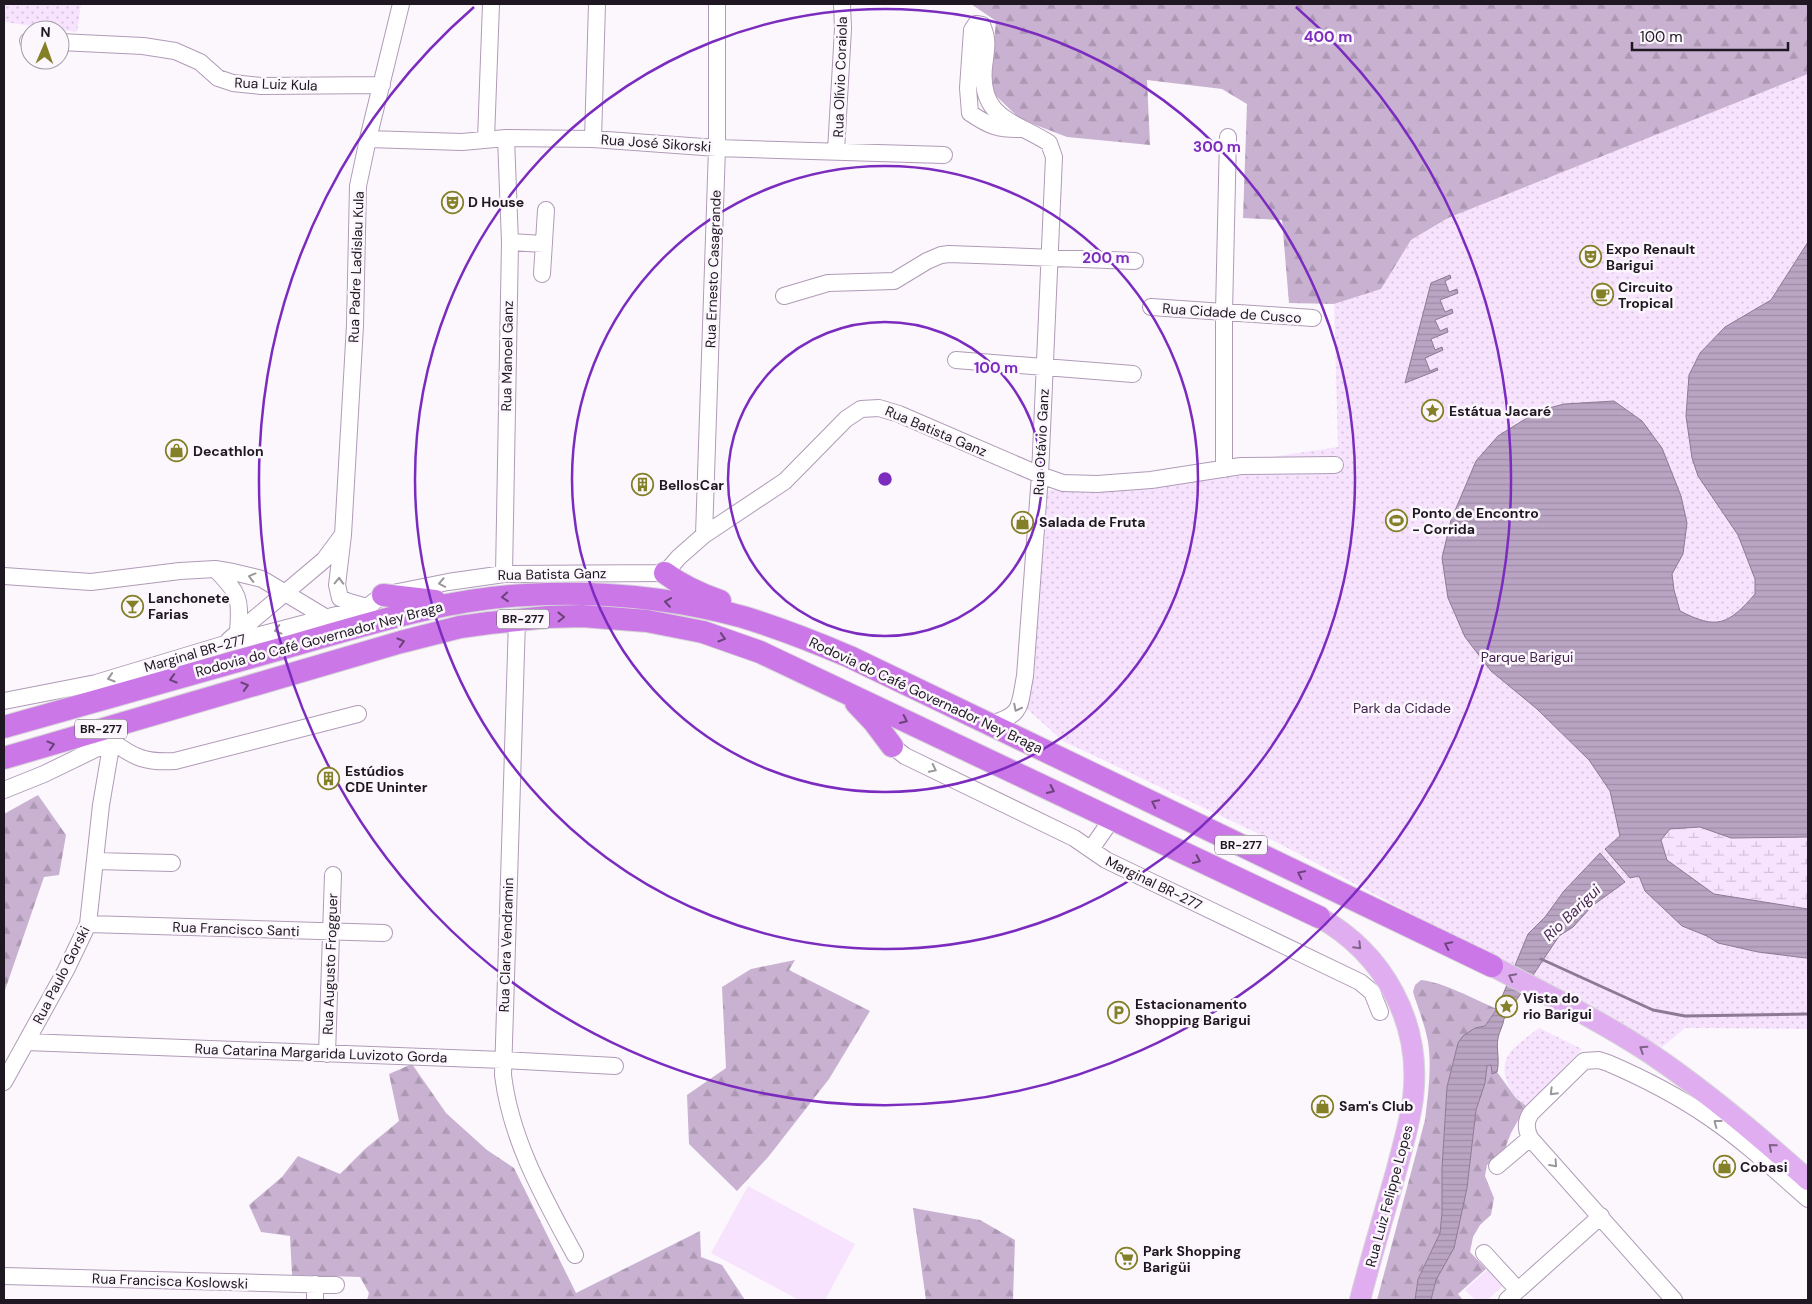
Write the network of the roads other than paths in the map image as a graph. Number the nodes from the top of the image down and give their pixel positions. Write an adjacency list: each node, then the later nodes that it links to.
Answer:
1 (401, 4): 7 (street, Rua Padre Ladislau Kula)
2 (491, 4): 12 (street)
3 (597, 4): 13 (street)
4 (717, 4): 14 (street, Rua Ernesto Casagrande)
5 (842, 4): 15 (street, Rua Olívio Coraiola)
6 (70, 42): 7 (street, Rua Luiz Kula)
7 (382, 85): 11 (street, Rua Padre Ladislau Kula)
8 (1022, 129): 8 (street); 20 (street, Rua Otávio Ganz)
9 (1228, 137): 25 (street)
10 (506, 138): 12 (street, Rua José Sikorski); 13 (street, Rua José Sikorski); 18 (street, Rua Manoel Ganz)
11 (368, 139): 12 (street, Rua José Sikorski); 33 (street, Rua Padre Ladislau Kula)
12 (486, 139)
13 (593, 139): 14 (street, Rua José Sikorski)
14 (717, 148): 15 (street, Rua José Sikorski); 34 (street, Rua Ernesto Casagrande)
15 (836, 150): 16 (street, Rua José Sikorski)
16 (944, 155)
17 (546, 210): 19 (street)
18 (510, 242): 19 (street); 37 (street, Rua Manoel Ganz)
19 (544, 244): 22 (street)
20 (1050, 258): 21 (street); 23 (street); 28 (street, Rua Otávio Ganz)
21 (1135, 261)
22 (542, 274)
23 (784, 296)
24 (1151, 307): 25 (street, Rua Cidade de Cusco)
25 (1224, 312): 26 (street, Rua Cidade de Cusco); 31 (street)
26 (1312, 318)
27 (956, 360): 28 (street)
28 (1045, 368): 29 (street); 32 (street, Rua Otávio Ganz)
29 (1133, 374)
30 (1335, 465): 31 (street, Rua Batista Ganz)
31 (1224, 469): 32 (street, Rua Batista Ganz)
32 (1040, 475): 34 (street, Rua Batista Ganz); 51 (street, Rua Otávio Ganz, one-way to 51)
33 (343, 535): 39 (street); 40 (street, Rua Padre Ladislau Kula, one-way to 33)
34 (704, 535): 36 (street, Rua Batista Ganz)
35 (215, 570): 38 (street); 39 (street, one-way to 35); 44 (street)
36 (665, 572): 37 (street, Rua Batista Ganz); 46 (highway)
37 (504, 574): 40 (street, Rua Batista Ganz, one-way to 40)
38 (4, 576)
39 (285, 594): 42 (street); 44 (street)
40 (375, 601): 41 (highway); 42 (street, Marginal BR-277)
41 (456, 603): 46 (highway, Rodovia do Café Governador Ney Braga / BR-277, one-way to 41); 52 (highway, Rodovia do Café Governador Ney Braga / BR-277, one-way to 52)
42 (325, 617): 45 (street, Marginal BR-277, one-way to 45)
43 (517, 620): 47 (highway, Rodovia do Café Governador Ney Braga / BR-277, one-way to 47); 48 (highway, Rodovia do Café Governador Ney Braga / BR-277, one-way to 43); 70 (street, Rua Clara Vendramin)
44 (238, 631): 45 (street)
45 (225, 644): 49 (street, Marginal BR-277, one-way to 49)
46 (850, 657): 51 (highway, Rodovia do Café Governador Ney Braga / BR-277)
47 (844, 692): 54 (highway); 57 (highway, Rodovia do Café Governador Ney Braga / BR-277, one-way to 57)
48 (198, 700): 53 (highway); 55 (highway, Rodovia do Café Governador Ney Braga / BR-277, one-way to 48)
49 (4, 701)
50 (358, 714): 53 (street)
51 (990, 724): 66 (highway, Rodovia do Café Governador Ney Braga / BR-277, one-way to 51)
52 (4, 727)
53 (112, 741): 56 (street); 59 (street, Rua Paulo Gorski)
54 (892, 746): 58 (street, Marginal BR-277, one-way to 58)
55 (4, 758)
56 (4, 790)
57 (1112, 819): 58 (street); 62 (highway, Rodovia do Café Governador Ney Braga / BR-277, one-way to 62)
58 (1091, 849): 67 (street, Marginal BR-277)
59 (95, 861): 60 (street); 63 (street, Rua Paulo Gorski)
60 (172, 863)
61 (333, 875): 64 (street, Rua Augusto Frogguer)
62 (1318, 918): 71 (main road, Rua Luiz Felippe Lopes, one-way to 71)
63 (88, 924): 64 (street, Rua Francisco Santi); 68 (street, Rua Paulo Gorski)
64 (331, 931): 65 (street, Rua Francisco Santi); 69 (street, Rua Augusto Frogguer)
65 (384, 933)
66 (1492, 966): 76 (main road, one-way to 66)
67 (1380, 1012)
68 (26, 1042): 69 (street, Rua Catarina Margarida Luvizoto Gorda); 73 (street, Rua Paulo Gorski)
69 (327, 1054): 70 (street, Rua Catarina Margarida Luvizoto Gorda)
70 (503, 1060): 72 (street, Rua Catarina Margarida Luvizoto Gorda); 80 (street, Rua Clara Vendramin)
71 (1414, 1063): 85 (main road); 86 (main road, Rua Luiz Felippe Lopes)
72 (615, 1066)
73 (4, 1082)
74 (1528, 1132): 75 (street); 77 (street, one-way to 74); 78 (street, one-way to 78)
75 (1498, 1166)
76 (1808, 1180)
77 (1808, 1199)
78 (1601, 1216): 84 (street); 87 (street)
79 (1484, 1253): 84 (street)
80 (574, 1255)
81 (4, 1276): 83 (street, Rua Francisca Koslowski)
82 (336, 1285): 83 (street, Rua Francisca Koslowski)
83 (315, 1292)
84 (1513, 1297)
85 (1346, 1300)
86 (1360, 1300)
87 (1674, 1300)

